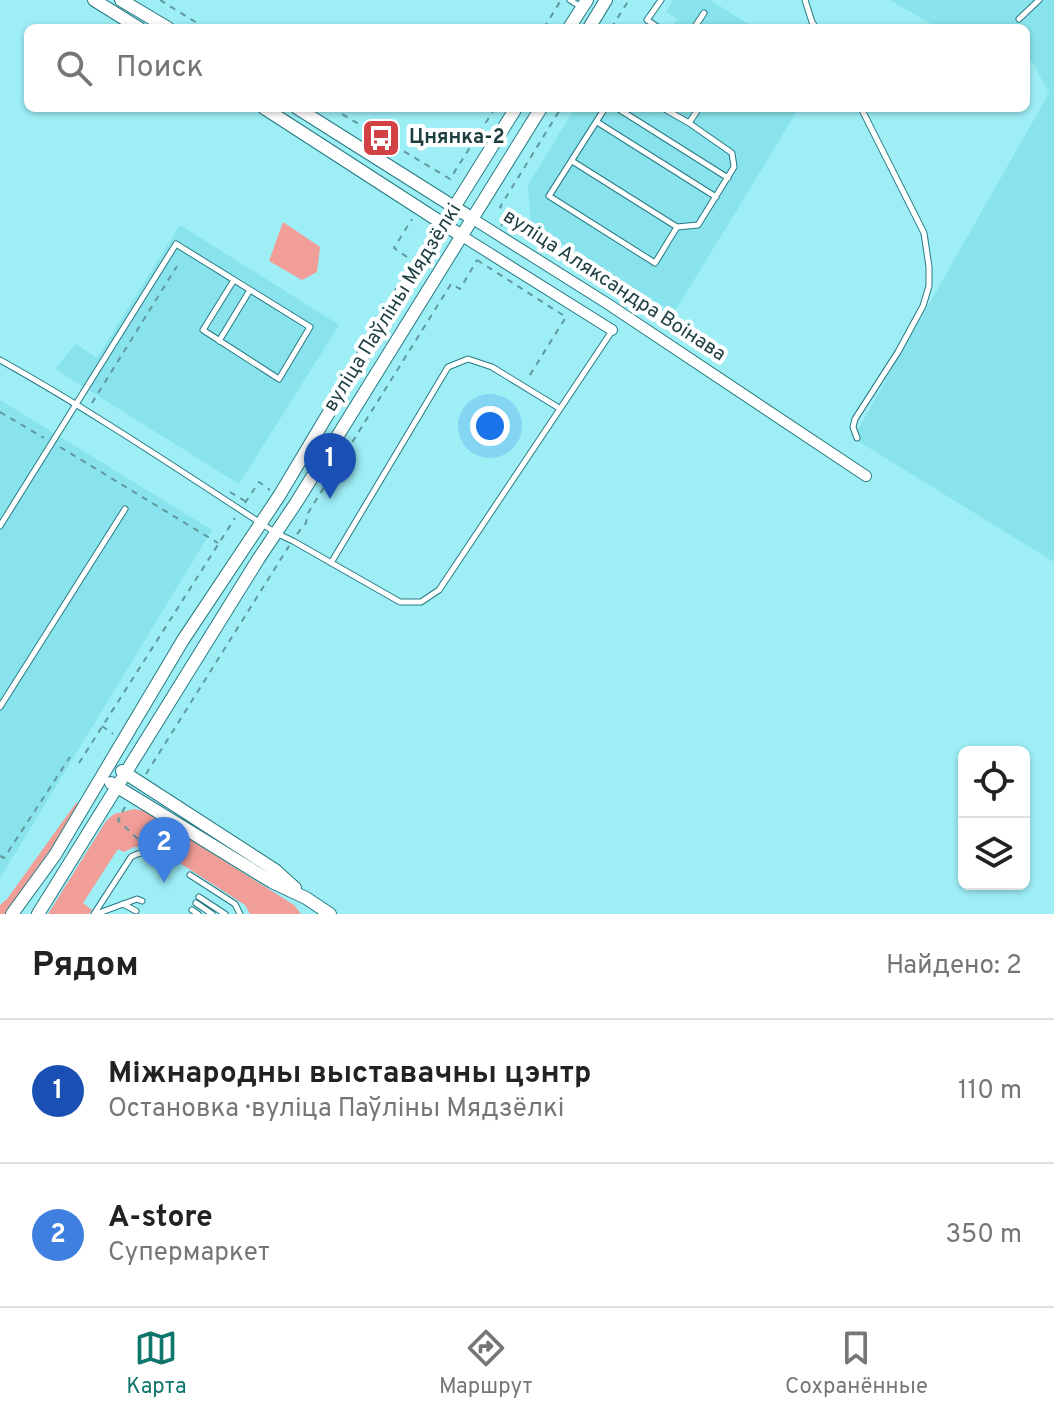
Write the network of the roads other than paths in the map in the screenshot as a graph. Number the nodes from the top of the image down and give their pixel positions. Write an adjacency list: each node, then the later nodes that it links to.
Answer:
1 (94, 0): 10 (street)
2 (570, 0): 8 (lane)
3 (606, 0): 15 (street)
4 (661, 0): 16 (lane)
5 (805, 0): 18 (lane)
6 (1039, 0): 11 (lane)
7 (127, 3): 10 (street); 13 (street)
8 (584, 4): 14 (street)
9 (704, 13): 17 (lane)
10 (125, 19): 12 (street)
11 (1019, 19)
12 (133, 24)
13 (161, 24)
14 (572, 24)
15 (591, 24)
16 (653, 24)
17 (697, 24)
18 (813, 24)
19 (260, 112): 35 (street, вуліца Аляксандра Воінава)
20 (303, 112): 33 (street, вуліца Аляксандра Воінава)
21 (514, 112): 33 (street, вуліца Паўліны Мядзёлкі)
22 (539, 112): 34 (street, вуліца Паўліны Мядзёлкі)
23 (603, 112): 28 (lane)
24 (623, 112): 31 (lane)
25 (670, 112): 29 (lane)
26 (696, 112): 29 (lane)
27 (863, 112): 45 (lane)
28 (597, 122): 30 (lane); 32 (lane)
29 (689, 123): 31 (lane)
30 (572, 161): 36 (lane); 36 (lane)
31 (728, 178): 32 (lane)
32 (716, 197): 36 (lane)
33 (456, 207): 34 (street, вуліца Аляксандра Воінава); 35 (street, вуліца Паўліны Мядзёлкі)
34 (473, 219): 37 (street, вуліца Паўліны Мядзёлкі); 46 (street, вуліца Аляксандра Воінава)
35 (445, 224): 37 (street, вуліца Аляксандра Воінава); 48 (street, вуліца Паўліны Мядзёлкі)
36 (677, 227)
37 (462, 236): 40 (street, вуліца Аляксандра Воінава); 50 (street, вуліца Паўліны Мядзёлкі)
38 (234, 280): 39 (lane); 41 (lane); 43 (lane)
39 (250, 290): 41 (lane); 41 (lane)
40 (612, 330): 44 (lane)
41 (219, 341)
42 (0, 360): 43 (lane)
43 (75, 406): 48 (lane); 49 (lane)
44 (559, 408): 51 (lane); 51 (lane)
45 (857, 438)
46 (866, 476)
47 (125, 509): 52 (lane)
48 (261, 524): 50 (lane); 53 (street, вуліца Паўліны Мядзёлкі)
49 (0, 526)
50 (276, 533): 51 (lane); 54 (street, вуліца Паўліны Мядзёлкі)
51 (331, 563)
52 (0, 707)
53 (110, 763): 54 (street); 55 (street, вуліца Паўліны Мядзёлкі)
54 (126, 773): 56 (street, вуліца Паўліны Мядзёлкі); 59 (street)
55 (102, 777): 56 (street); 66 (street, вуліца Паўліны Мядзёлкі)
56 (117, 786): 59 (street); 67 (street, вуліца Паўліны Мядзёлкі)
57 (171, 863): 68 (lane)
58 (190, 875): 73 (lane)
59 (306, 898): 65 (street)
60 (142, 901): 61 (lane)
61 (123, 904): 62 (lane); 64 (lane)
62 (110, 909): 68 (lane); 69 (lane)
63 (192, 910): 70 (lane)
64 (136, 911)
65 (324, 912)
66 (12, 914)
67 (38, 914)
68 (95, 914)
69 (118, 914)
70 (198, 914)
71 (212, 914): 72 (lane)
72 (225, 914)
73 (240, 914)

